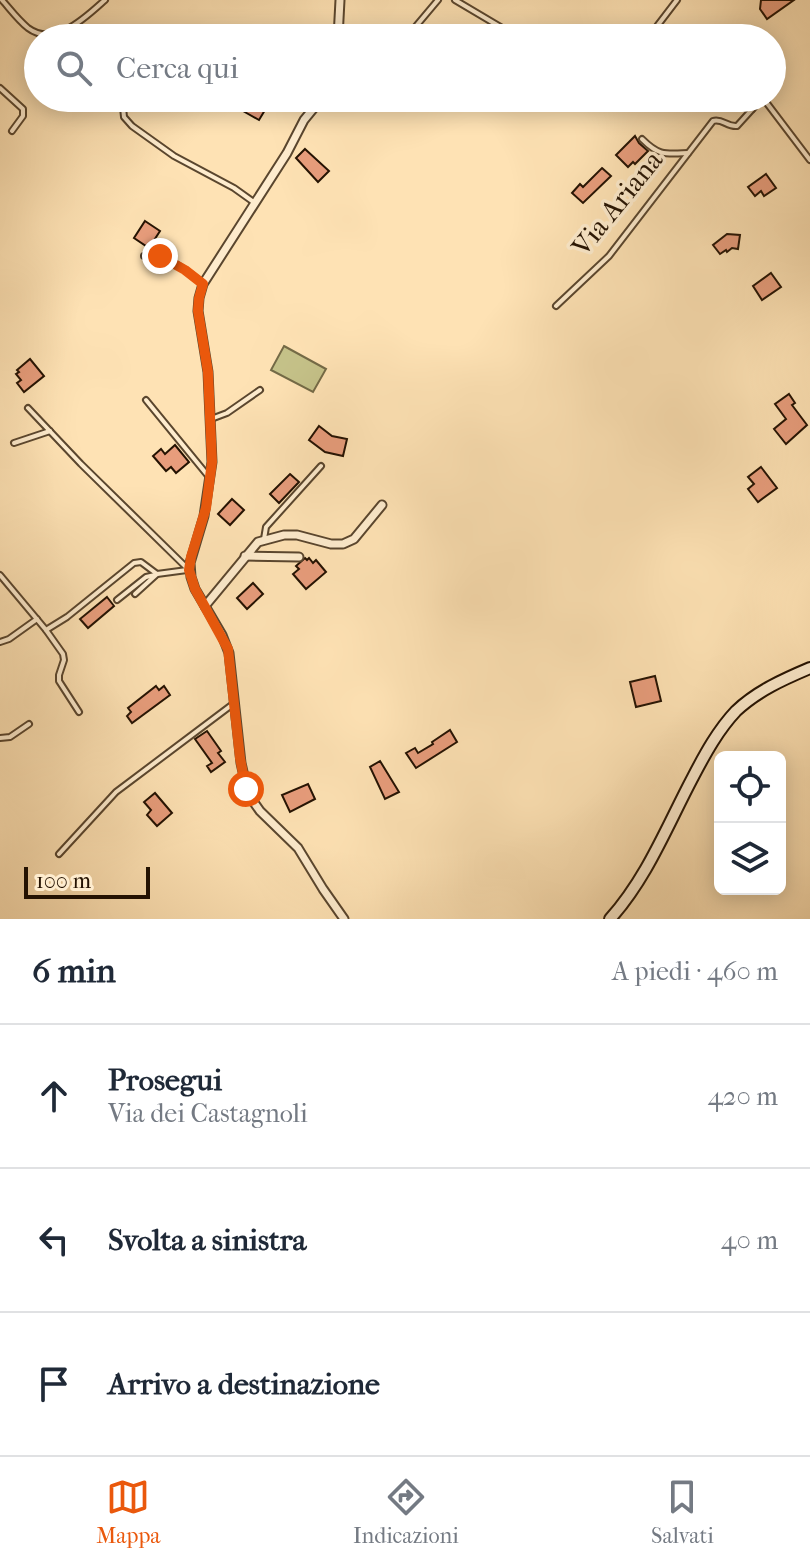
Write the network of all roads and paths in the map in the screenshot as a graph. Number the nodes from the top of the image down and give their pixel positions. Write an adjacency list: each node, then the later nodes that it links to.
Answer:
1 (2, 0): 7 (lane)
2 (105, 0): 8 (lane)
3 (340, 0): 9 (street)
4 (438, 0): 10 (lane)
5 (455, 0): 11 (lane)
6 (677, 0): 12 (lane)
7 (25, 24)
8 (77, 24)
9 (337, 24)
10 (418, 24)
11 (495, 24)
12 (659, 24)
13 (0, 88): 18 (lane)
14 (123, 112): 22 (lane)
15 (311, 112): 22 (street)
16 (749, 112): 20 (lane, Via Ariana)
17 (774, 112): 21 (lane)
18 (12, 131)
19 (642, 139): 20 (lane)
20 (688, 153): 25 (lane, Via Ariana)
21 (810, 160)
22 (255, 203): 24 (street)
23 (144, 256): 24 (lane)
24 (203, 284): 29 (street)
25 (556, 306)
26 (260, 390): 29 (lane)
27 (146, 400): 33 (lane)
28 (28, 408): 30 (lane)
29 (211, 419): 33 (street)
30 (50, 431): 31 (lane); 38 (lane)
31 (14, 443)
32 (321, 466): 35 (lane)
33 (211, 478): 38 (street)
34 (382, 505): 35 (street)
35 (264, 539): 36 (street)
36 (245, 556): 37 (street); 43 (street)
37 (299, 557)
38 (189, 570): 39 (lane); 43 (street)
39 (157, 574): 41 (lane); 42 (lane); 45 (lane)
40 (0, 575): 44 (lane)
41 (135, 594)
42 (117, 600)
43 (205, 606): 48 (street)
44 (37, 619): 45 (lane); 46 (lane)
45 (46, 630): 49 (lane)
46 (0, 642)
47 (810, 668): 54 (main road)
48 (235, 703): 52 (lane); 53 (street)
49 (79, 712)
50 (29, 724): 51 (lane)
51 (0, 738)
52 (59, 854)
53 (344, 919)
54 (610, 919)

